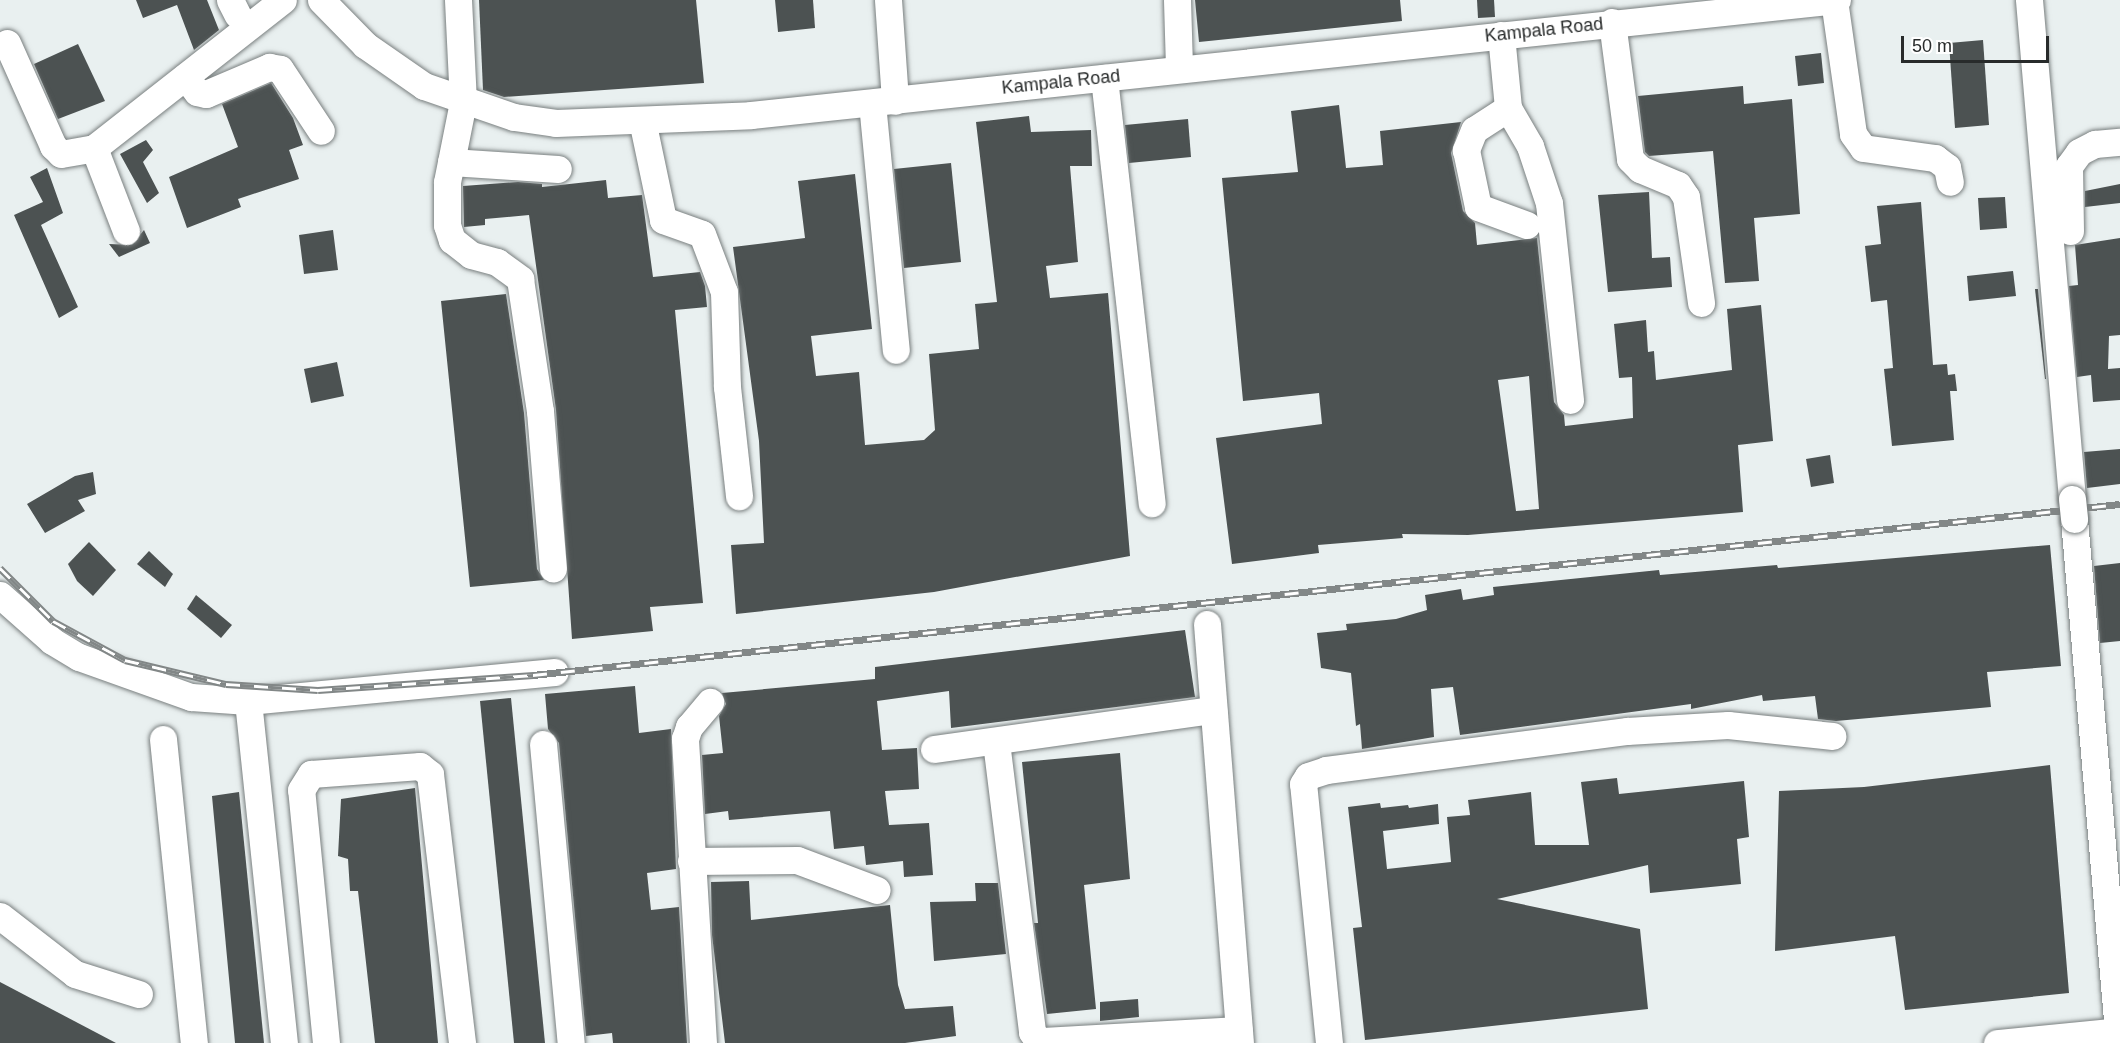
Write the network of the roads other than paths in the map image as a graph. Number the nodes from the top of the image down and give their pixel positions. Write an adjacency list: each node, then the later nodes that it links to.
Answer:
1 (283, 0): 13 (street)
2 (321, 0): 15 (street, Kampala Road)
3 (458, 0): 15 (street)
4 (888, 0): 16 (street)
5 (1177, 0): 12 (street)
6 (1836, 0): 8 (street, Kampala Road); 24 (street)
7 (2029, 0): 50 (street)
8 (1792, 2): 9 (street, Kampala Road)
9 (1612, 22): 10 (street, Kampala Road); 28 (street)
10 (1501, 35): 12 (street, Kampala Road); 17 (street)
11 (7, 43): 21 (street)
12 (1179, 68): 14 (street, Kampala Road)
13 (185, 77): 19 (street); 21 (street)
14 (1104, 78): 16 (street, Kampala Road); 32 (street)
15 (463, 102): 18 (street, Kampala Road); 22 (street)
16 (883, 102): 18 (street, Kampala Road); 29 (street)
17 (1508, 108): 25 (street); 30 (street)
18 (642, 120): 31 (street)
19 (321, 131)
20 (2120, 142): 27 (street)
21 (94, 148): 26 (street)
22 (451, 162): 23 (street); 33 (street)
23 (558, 169)
24 (1950, 182)
25 (1527, 225)
26 (126, 231)
27 (2070, 231)
28 (1701, 303)
29 (896, 350)
30 (1570, 400)
31 (740, 496)
32 (1152, 503)
33 (554, 568)
34 (0, 595): 37 (street)
35 (1207, 624): 39 (street)
36 (555, 672): 37 (street)
37 (248, 701): 53 (street)
38 (710, 702): 45 (street)
39 (1213, 710): 42 (street); 49 (street)
40 (1832, 736): 58 (street)
41 (164, 739): 52 (street)
42 (996, 742): 44 (street); 49 (street)
43 (543, 744): 56 (street)
44 (934, 749)
45 (691, 861): 46 (street); 57 (street)
46 (877, 890)
47 (0, 916): 48 (street)
48 (139, 994)
49 (1240, 1036)
50 (2115, 1036): 51 (street)
51 (2011, 1042)
52 (194, 1043)
53 (284, 1043)
54 (326, 1043): 55 (street)
55 (462, 1043)
56 (571, 1043)
57 (703, 1043)
58 (1329, 1043)

